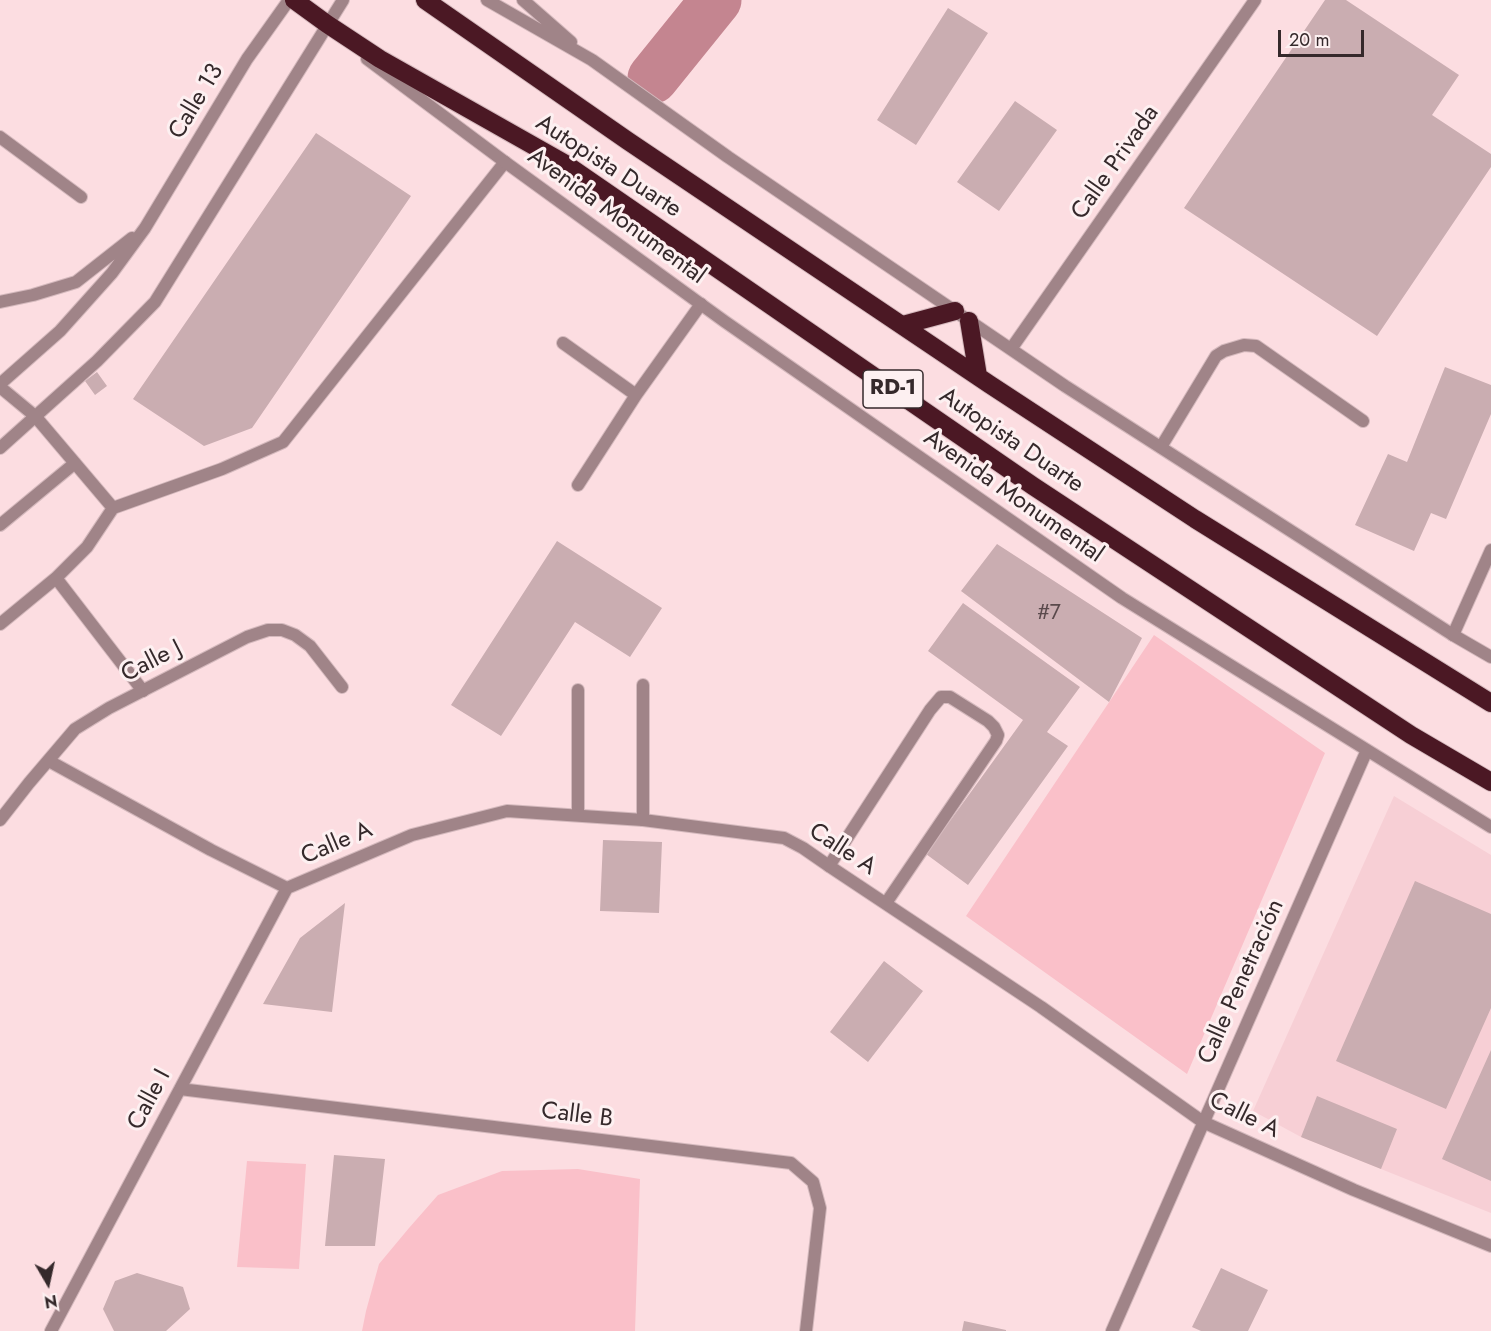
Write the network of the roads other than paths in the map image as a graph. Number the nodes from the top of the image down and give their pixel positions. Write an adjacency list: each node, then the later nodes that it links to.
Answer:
1 (289, 0): 13 (street, Calle 13)
2 (294, 0): 8 (highway, Autopista Duarte / RD-1)
3 (343, 0): 8 (street)
4 (425, 0): 17 (highway, Autopista Duarte / RD-1)
5 (487, 0): 9 (street)
6 (523, 0): 9 (street)
7 (1255, 0): 19 (street, Calle Privada)
8 (327, 24): 11 (street, Avenida Monumental); 23 (street); 43 (highway, Autopista Duarte / RD-1)
9 (592, 60): 16 (street)
10 (0, 137): 12 (street)
11 (505, 162): 15 (street, Avenida Monumental); 29 (street)
12 (81, 197)
13 (145, 228): 14 (street); 21 (street, Calle 13)
14 (0, 302)
15 (701, 304): 22 (street); 41 (street, Avenida Monumental)
16 (962, 316): 17 (highway); 19 (street); 20 (highway)
17 (903, 325): 20 (highway, Autopista Duarte / RD-1)
18 (563, 343): 22 (street)
19 (1011, 349): 25 (street)
20 (978, 376): 40 (highway, Autopista Duarte / RD-1)
21 (0, 385): 23 (street)
22 (636, 395): 28 (street)
23 (35, 416): 26 (street); 27 (street)
24 (1363, 421): 25 (street)
25 (1161, 447): 34 (street)
26 (0, 448)
27 (75, 463): 29 (street); 30 (street)
28 (578, 485)
29 (113, 508): 32 (street)
30 (0, 525)
31 (1491, 550): 34 (street)
32 (56, 578): 33 (street); 39 (street)
33 (0, 624)
34 (1453, 635): 35 (street)
35 (1491, 657)
36 (643, 685): 46 (street)
37 (342, 687): 39 (street, Calle J)
38 (578, 690): 44 (street)
39 (143, 691): 42 (street, Calle J)
40 (1491, 703)
41 (1367, 750): 47 (street, Avenida Monumental); 52 (street, Calle Penetración)
42 (49, 761): 45 (street, Calle J); 49 (street, Calle A)
43 (1491, 782)
44 (578, 815): 46 (street, Calle A); 49 (street, Calle A)
45 (0, 820)
46 (643, 820): 48 (street, Calle A)
47 (1491, 827)
48 (829, 867): 50 (street, Calle A); 50 (street)
49 (287, 888): 51 (street, Calle I)
50 (886, 903): 52 (street, Calle A)
51 (180, 1089): 54 (street, Calle I); 55 (street, Calle B)
52 (1203, 1122): 53 (street, Calle A); 56 (street, Calle Penetración)
53 (1491, 1246)
54 (51, 1331)
55 (806, 1331)
56 (1112, 1331)

